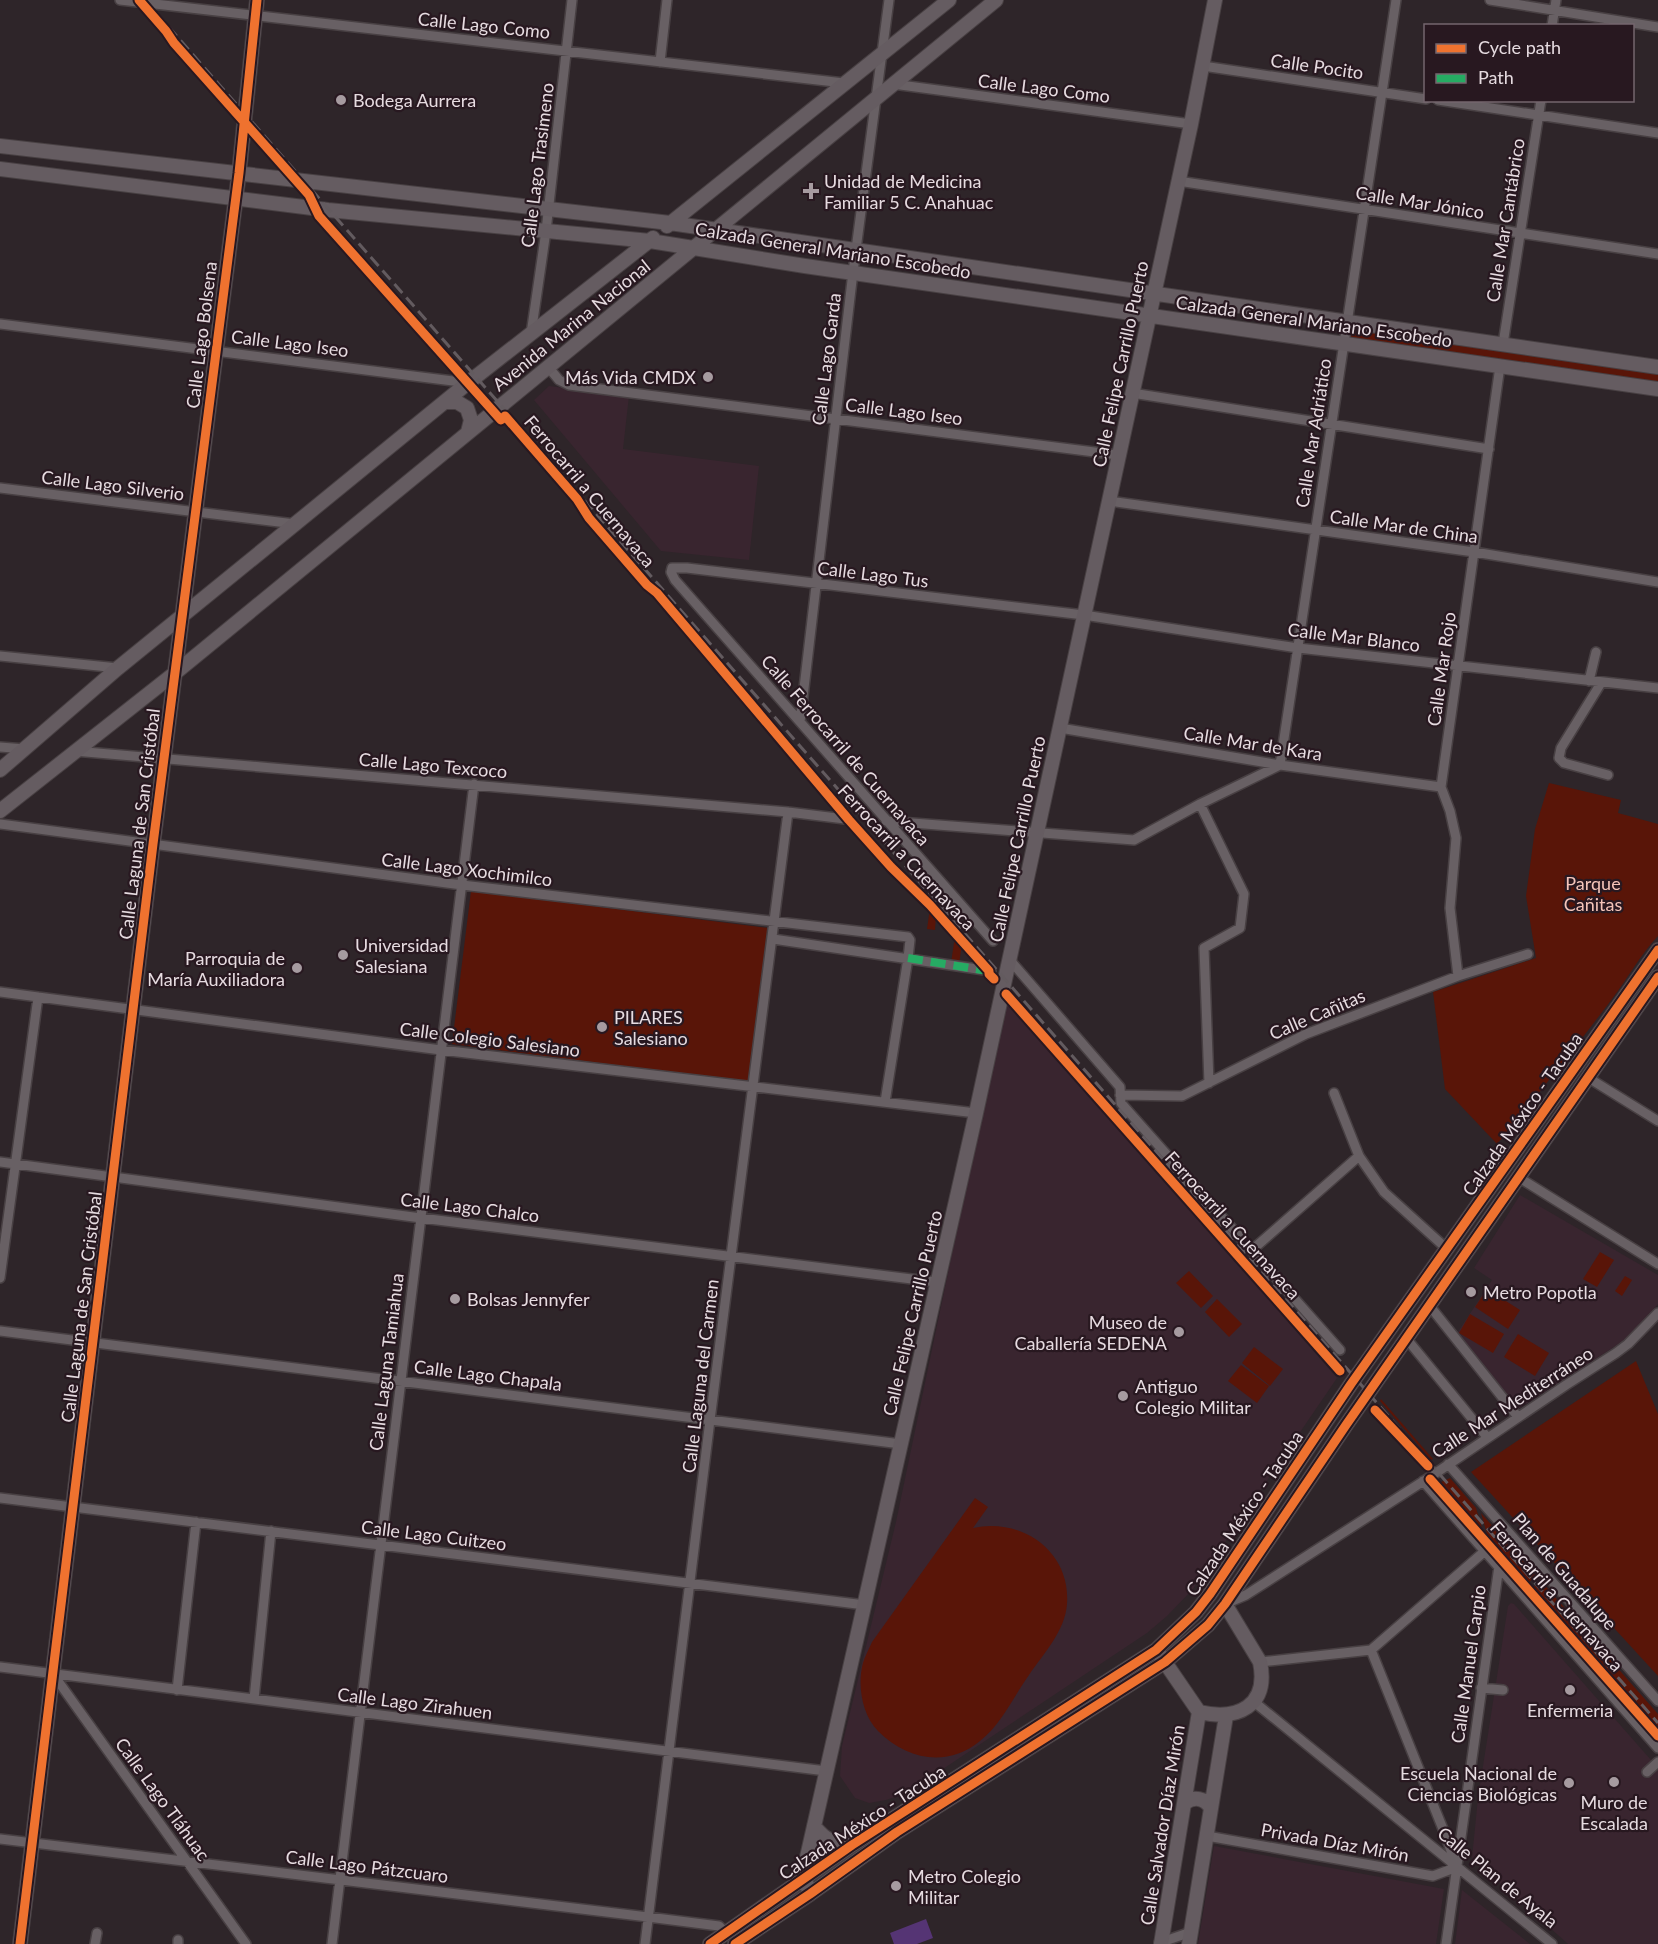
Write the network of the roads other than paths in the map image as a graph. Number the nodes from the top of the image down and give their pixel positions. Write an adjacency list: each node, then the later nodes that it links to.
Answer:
1 (120, 0): 12 (street, Calle Lago Como)
2 (257, 0): 12 (main road, Calle Lago Bolsena)
3 (572, 0): 15 (street, Calle Lago Trasimeno)
4 (667, 0): 17 (street)
5 (889, 0): 16 (street, Calle Lago Garda)
6 (949, 0): 16 (main road, Avenida Marina Nacional)
7 (996, 0): 20 (main road, Avenida Marina Nacional)
8 (1215, 0): 18 (main road, Calle Felipe Carrillo Puerto)
9 (1396, 0): 21 (street, Calle Mar Adriático)
10 (1490, 0): 11 (street)
11 (1555, 5): 13 (street); 14 (street)
12 (256, 15): 15 (street, Calle Lago Como); 31 (main road, Calle Lago Bolsena)
13 (1552, 24)
14 (1658, 27)
15 (567, 51): 17 (street, Calle Lago Como); 34 (street, Calle Lago Trasimeno)
16 (882, 54): 19 (main road, Avenida Marina Nacional); 22 (street, Calle Lago Garda)
17 (660, 62): 19 (street, Calle Lago Como)
18 (1203, 66): 21 (street, Calle Pocito); 27 (main road, Calle Felipe Carrillo Puerto)
19 (844, 83): 36 (main road, Avenida Marina Nacional)
20 (892, 84): 22 (main road, Avenida Marina Nacional); 27 (street, Calle Lago Como)
21 (1380, 92): 23 (street, Calle Pocito); 35 (street, Calle Mar Adriático)
22 (875, 99): 37 (main road, Avenida Marina Nacional); 42 (street, Calle Lago Garda)
23 (1424, 99)
24 (1451, 102): 26 (street)
25 (1540, 102): 26 (street, Calle Mar Cantábrico)
26 (1538, 115): 28 (street); 39 (street, Calle Mar Cantábrico)
27 (1191, 124): 32 (main road, Calle Felipe Carrillo Puerto)
28 (1658, 133)
29 (0, 146): 31 (main road, Calzada General Mariano Escobedo)
30 (0, 170): 33 (main road, Calzada General Mariano Escobedo)
31 (238, 173): 33 (main road, Calle Lago Bolsena); 34 (main road, Calzada General Mariano Escobedo)
32 (1178, 181): 35 (street, Calle Mar Jónico); 45 (main road, Calle Felipe Carrillo Puerto)
33 (235, 198): 38 (main road, Calzada General Mariano Escobedo); 52 (main road, Calle Lago Bolsena)
34 (549, 210): 36 (main road, Calzada General Mariano Escobedo); 38 (street, Calle Lago Trasimeno)
35 (1363, 210): 39 (street, Calle Mar Jónico); 47 (street, Calle Mar Adriático)
36 (670, 223): 37 (main road, Calzada General Mariano Escobedo); 40 (main road, Avenida Marina Nacional)
37 (713, 230): 41 (main road, Avenida Marina Nacional); 42 (main road, Calzada General Mariano Escobedo)
38 (546, 231): 40 (main road, Calzada General Mariano Escobedo); 49 (street, Calle Lago Trasimeno)
39 (1519, 233): 43 (street, Calle Mar Jónico); 51 (street, Calle Mar Cantábrico)
40 (650, 241): 41 (main road, Calzada General Mariano Escobedo); 49 (main road, Avenida Marina Nacional)
41 (694, 247): 44 (main road, Calzada General Mariano Escobedo); 55 (main road, Avenida Marina Nacional)
42 (856, 252): 44 (street, Calle Lago Garda); 45 (main road, Calzada General Mariano Escobedo)
43 (1658, 254)
44 (853, 273): 46 (main road, Calzada General Mariano Escobedo); 61 (street, Calle Lago Garda)
45 (1154, 294): 46 (main road, Calle Felipe Carrillo Puerto); 47 (main road, Calzada General Mariano Escobedo)
46 (1149, 315): 50 (main road, Calzada General Mariano Escobedo); 58 (main road, Calle Felipe Carrillo Puerto)
47 (1347, 322): 50 (street, Calle Mar Adriático); 51 (main road, Calzada General Mariano Escobedo)
48 (0, 324): 52 (street, Calle Lago Iseo)
49 (531, 334): 56 (main road, Avenida Marina Nacional)
50 (1343, 343): 53 (main road, Calzada General Mariano Escobedo); 62 (street, Calle Mar Adriático)
51 (1503, 344): 54 (main road, Calzada General Mariano Escobedo)
52 (217, 351): 56 (street, Calle Lago Iseo); 68 (main road, Calle Lago Bolsena)
53 (1500, 366): 57 (main road, Calzada General Mariano Escobedo); 64 (street, Calle Mar Rojo)
54 (1658, 367)
55 (549, 368): 60 (main road, Avenida Marina Nacional); 61 (street, Calle Lago Iseo)
56 (466, 384): 59 (main road, Avenida Marina Nacional); 60 (main road)
57 (1658, 389)
58 (1132, 393): 62 (street); 65 (main road, Calle Felipe Carrillo Puerto)
59 (445, 402): 63 (main road); 69 (main road, Avenida Marina Nacional)
60 (488, 416): 63 (main road, Avenida Marina Nacional)
61 (836, 420): 65 (street, Calle Lago Iseo); 74 (street, Calle Lago Garda)
62 (1331, 424): 64 (street); 70 (street, Calle Mar Adriático)
63 (468, 432): 82 (main road, Avenida Marina Nacional)
64 (1489, 449): 71 (street, Calle Mar Rojo)
65 (1119, 455): 67 (main road, Calle Felipe Carrillo Puerto)
66 (0, 488): 68 (street, Calle Lago Silverio)
67 (1108, 501): 70 (street, Calle Mar de China); 75 (main road, Calle Felipe Carrillo Puerto)
68 (195, 510): 69 (street, Calle Lago Silverio); 76 (main road, Calle Lago Bolsena)
69 (295, 524): 76 (main road, Avenida Marina Nacional)
70 (1315, 531): 71 (street, Calle Mar de China); 77 (street, Calle Mar Adriático)
71 (1474, 552): 73 (street, Calle Mar de China); 80 (street, Calle Mar Rojo)
72 (675, 580): 74 (street, Calle Lago Tus); 86 (street, Calle Ferrocarril de Cuernavaca)
73 (1658, 582)
74 (815, 584): 75 (street, Calle Lago Tus); 86 (street, Calle Lago Garda)
75 (1084, 615): 77 (street, Calle Mar Blanco); 87 (main road, Calle Felipe Carrillo Puerto)
76 (182, 616): 81 (main road, Avenida Marina Nacional); 82 (main road, Calle Lago Bolsena)
77 (1298, 648): 80 (street, Calle Mar Blanco); 92 (street, Calle Mar Adriático)
78 (1596, 652): 83 (street)
79 (0, 656): 81 (street)
80 (1458, 666): 83 (street, Calle Mar Blanco); 96 (street, Calle Mar Rojo)
81 (118, 668): 89 (main road, Avenida Marina Nacional)
82 (175, 673): 90 (main road, Avenida Marina Nacional); 91 (main road, Calle Laguna de San Cristóbal)
83 (1589, 681): 84 (street, Calle Mar Blanco)
84 (1601, 683): 85 (street, Calle Mar Blanco); 94 (street)
85 (1658, 688)
86 (800, 722): 101 (street, Calle Ferrocarril de Cuernavaca)
87 (1060, 728): 92 (street, Calle Mar de Kara); 103 (main road, Calle Felipe Carrillo Puerto)
88 (0, 747): 89 (street)
89 (25, 749): 93 (main road, Avenida Marina Nacional)
90 (74, 751): 91 (street, Calle Lago Texcoco); 98 (main road, Avenida Marina Nacional)
91 (164, 760): 95 (street, Calle Lago Texcoco); 104 (main road, Calle Laguna de San Cristóbal)
92 (1280, 765): 96 (street, Calle Mar de Kara); 97 (street)
93 (0, 770)
94 (1608, 775)
95 (474, 784): 99 (street, Calle Lago Texcoco); 105 (street, Calle Laguna Tamiahua)
96 (1441, 787): 114 (street, Calle Mar Rojo)
97 (1200, 804): 103 (street); 121 (street)
98 (0, 811)
99 (788, 812): 100 (street, Calle Lago Texcoco); 106 (street, Calle Laguna del Carmen)
100 (845, 819)
101 (886, 821): 103 (street); 108 (street, Calle Ferrocarril de Cuernavaca)
102 (0, 824): 104 (street, Calle Lago Xochimilco)
103 (1037, 833): 112 (main road, Calle Felipe Carrillo Puerto)
104 (153, 844): 105 (street, Calle Lago Xochimilco); 118 (main road, Calle Laguna de San Cristóbal)
105 (462, 885): 106 (street, Calle Lago Xochimilco); 119 (street, Calle Laguna Tamiahua)
106 (775, 923): 107 (street, Calle Laguna del Carmen); 111 (street, Calle Lago Xochimilco)
107 (773, 939): 111 (street); 122 (street, Calle Laguna del Carmen)
108 (993, 941)
109 (1658, 950): 134 (main road, Calzada México - Tacuba)
110 (1528, 954): 114 (street, Calle Cañitas)
111 (908, 958): 113 (street); 125 (street)
112 (1009, 959): 124 (street); 126 (main road, Calle Felipe Carrillo Puerto)
113 (991, 971)
114 (1458, 976): 121 (street, Calle Cañitas)
115 (1658, 977): 120 (main road, Calzada México - Tacuba)
116 (0, 992): 117 (street, Calle Colegio Salesiano)
117 (38, 997): 118 (street, Calle Colegio Salesiano); 130 (street)
118 (133, 1010): 119 (street, Calle Colegio Salesiano); 131 (main road, Calle Laguna de San Cristóbal)
119 (441, 1050): 122 (street, Calle Colegio Salesiano); 133 (street, Calle Laguna Tamiahua)
120 (1587, 1077): 127 (street); 132 (main road, Calzada México - Tacuba)
121 (1209, 1083): 124 (street, Calle Cañitas)
122 (754, 1087): 125 (street, Calle Colegio Salesiano); 136 (street, Calle Laguna del Carmen)
123 (1334, 1093): 128 (street)
124 (1120, 1095): 135 (street)
125 (885, 1102): 126 (street, Calle Colegio Salesiano)
126 (976, 1113): 139 (main road, Calle Felipe Carrillo Puerto)
127 (1658, 1121)
128 (1359, 1156): 134 (street); 135 (street)
129 (0, 1162): 130 (street, Calle Lago Chalco)
130 (16, 1164): 131 (street, Calle Lago Chalco); 138 (street)
131 (113, 1177): 133 (street, Calle Lago Chalco); 144 (main road, Calle Laguna de San Cristóbal)
132 (1518, 1177): 137 (street); 140 (main road, Calzada México - Tacuba)
133 (421, 1218): 136 (street, Calle Lago Chalco); 148 (street, Calle Laguna Tamiahua)
134 (1447, 1249): 146 (main road, Calzada México - Tacuba)
135 (1252, 1250): 145 (street)
136 (732, 1256): 139 (street, Calle Lago Chalco); 151 (street, Calle Laguna del Carmen)
137 (1658, 1264)
138 (0, 1278)
139 (936, 1282): 154 (main road, Calle Felipe Carrillo Puerto)
140 (1429, 1305): 143 (main road, Calzada México - Tacuba); 150 (street)
141 (1658, 1313): 150 (street, Calle Mar Mediterráneo)
142 (0, 1331): 144 (street, Calle Lago Chapala)
143 (1406, 1338): 147 (main road, Calzada México - Tacuba); 153 (street)
144 (93, 1342): 148 (street, Calle Lago Chapala); 158 (main road, Calle Laguna de San Cristóbal)
145 (1340, 1350)
146 (1375, 1352): 147 (main road); 149 (main road, Calzada México - Tacuba)
147 (1389, 1362): 152 (main road, Calzada México - Tacuba)
148 (401, 1381): 151 (street, Calle Lago Chapala); 161 (street, Calle Laguna Tamiahua)
149 (1333, 1410): 152 (main road); 167 (main road, Calzada México - Tacuba)
150 (1518, 1417): 153 (street, Calle Mar Mediterráneo)
151 (710, 1420): 154 (street, Calle Lago Chapala); 164 (street, Calle Laguna del Carmen)
152 (1346, 1425): 165 (main road, Calzada México - Tacuba)
153 (1487, 1437): 155 (street, Calle Mar Mediterráneo)
154 (901, 1444): 166 (main road, Calle Felipe Carrillo Puerto)
155 (1448, 1464): 156 (street, Calle Mar Mediterráneo); 178 (street, Plan de Guadalupe)
156 (1423, 1481): 162 (street); 165 (street, Calle Mar Mediterráneo)
157 (0, 1498): 158 (street, Calle Lago Cuitzeo)
158 (73, 1507): 159 (street, Calle Lago Cuitzeo); 172 (main road, Calle Laguna de San Cristóbal)
159 (196, 1522): 160 (street, Calle Lago Cuitzeo); 174 (street)
160 (271, 1531): 161 (street, Calle Lago Cuitzeo); 176 (street)
161 (381, 1545): 164 (street, Calle Lago Cuitzeo); 180 (street, Calle Laguna Tamiahua)
162 (1485, 1551): 163 (street); 168 (street)
163 (1499, 1566): 173 (street, Calle Manuel Carpio); 182 (street)
164 (691, 1583): 166 (street, Calle Lago Cuitzeo); 183 (street, Calle Laguna del Carmen)
165 (1226, 1604): 169 (main road, Calzada México - Tacuba); 170 (main road)
166 (865, 1605): 185 (main road, Calle Felipe Carrillo Puerto)
167 (1156, 1650): 169 (main road); 193 (main road, Calzada México - Tacuba)
168 (1371, 1650): 170 (street); 195 (street)
169 (1165, 1662): 179 (main road); 198 (main road, Calzada México - Tacuba)
170 (1260, 1662): 177 (main road)
171 (0, 1667): 172 (street, Calle Lago Zirahuen)
172 (53, 1674): 174 (street, Calle Lago Zirahuen); 192 (main road, Calle Laguna de San Cristóbal); 194 (street, Calle Lago Tláhuac)
173 (1481, 1688): 175 (street); 195 (street, Calle Manuel Carpio)
174 (177, 1690): 176 (street, Calle Lago Zirahuen)
175 (1503, 1690)
176 (254, 1699): 180 (street, Calle Lago Zirahuen)
177 (1253, 1701): 181 (main road); 195 (street, Calle Plan de Ayala)
178 (1658, 1701)
179 (1199, 1712): 181 (main road); 187 (main road, Calle Salvador Díaz Mirón)
180 (360, 1713): 183 (street, Calle Lago Zirahuen); 197 (street, Calle Laguna Tamiahua)
181 (1226, 1716): 188 (main road)
182 (1658, 1748)
183 (669, 1751): 185 (street, Calle Lago Zirahuen); 199 (street, Calle Laguna del Carmen)
184 (1658, 1762): 186 (street)
185 (826, 1771): 189 (main road, Calle Felipe Carrillo Puerto)
186 (1647, 1772)
187 (1185, 1803): 188 (main road); 204 (main road, Calle Salvador Díaz Mirón)
188 (1211, 1808): 190 (main road)
189 (814, 1826): 193 (main road); 196 (main road, Calle Felipe Carrillo Puerto)
190 (1207, 1836): 195 (street, Privada Díaz Mirón); 202 (main road)
191 (0, 1839): 192 (street, Calle Lago Pátzcuaro)
192 (32, 1843): 194 (street, Calle Lago Pátzcuaro); 205 (main road, Calle Laguna de San Cristóbal)
193 (852, 1845): 196 (main road, Calzada México - Tacuba)
194 (186, 1861): 197 (street, Calle Lago Pátzcuaro); 207 (street, Calle Lago Tláhuac)
195 (1457, 1867): 211 (street, Calle Manuel Carpio); 212 (street, Calle Plan de Ayala)
196 (805, 1879): 198 (main road, Calle Felipe Carrillo Puerto); 201 (main road, Calzada México - Tacuba)
197 (339, 1880): 199 (street, Calle Lago Pátzcuaro); 208 (street, Calle Laguna Tamiahua)
198 (810, 1894): 201 (main road, Calzada México - Tacuba)
199 (648, 1917): 203 (street, Calle Lago Pátzcuaro); 209 (street, Calle Laguna del Carmen)
200 (97, 1933): 206 (street)
201 (748, 1933): 203 (main road, Calzada México - Tacuba)
202 (1190, 1938): 204 (street)
203 (731, 1940): 210 (main road, Calzada México - Tacuba)
204 (1160, 1943)
205 (20, 1944)
206 (95, 1944)
207 (246, 1944)
208 (332, 1944)
209 (645, 1944)
210 (710, 1944)
211 (1446, 1944)
212 (1552, 1944)

